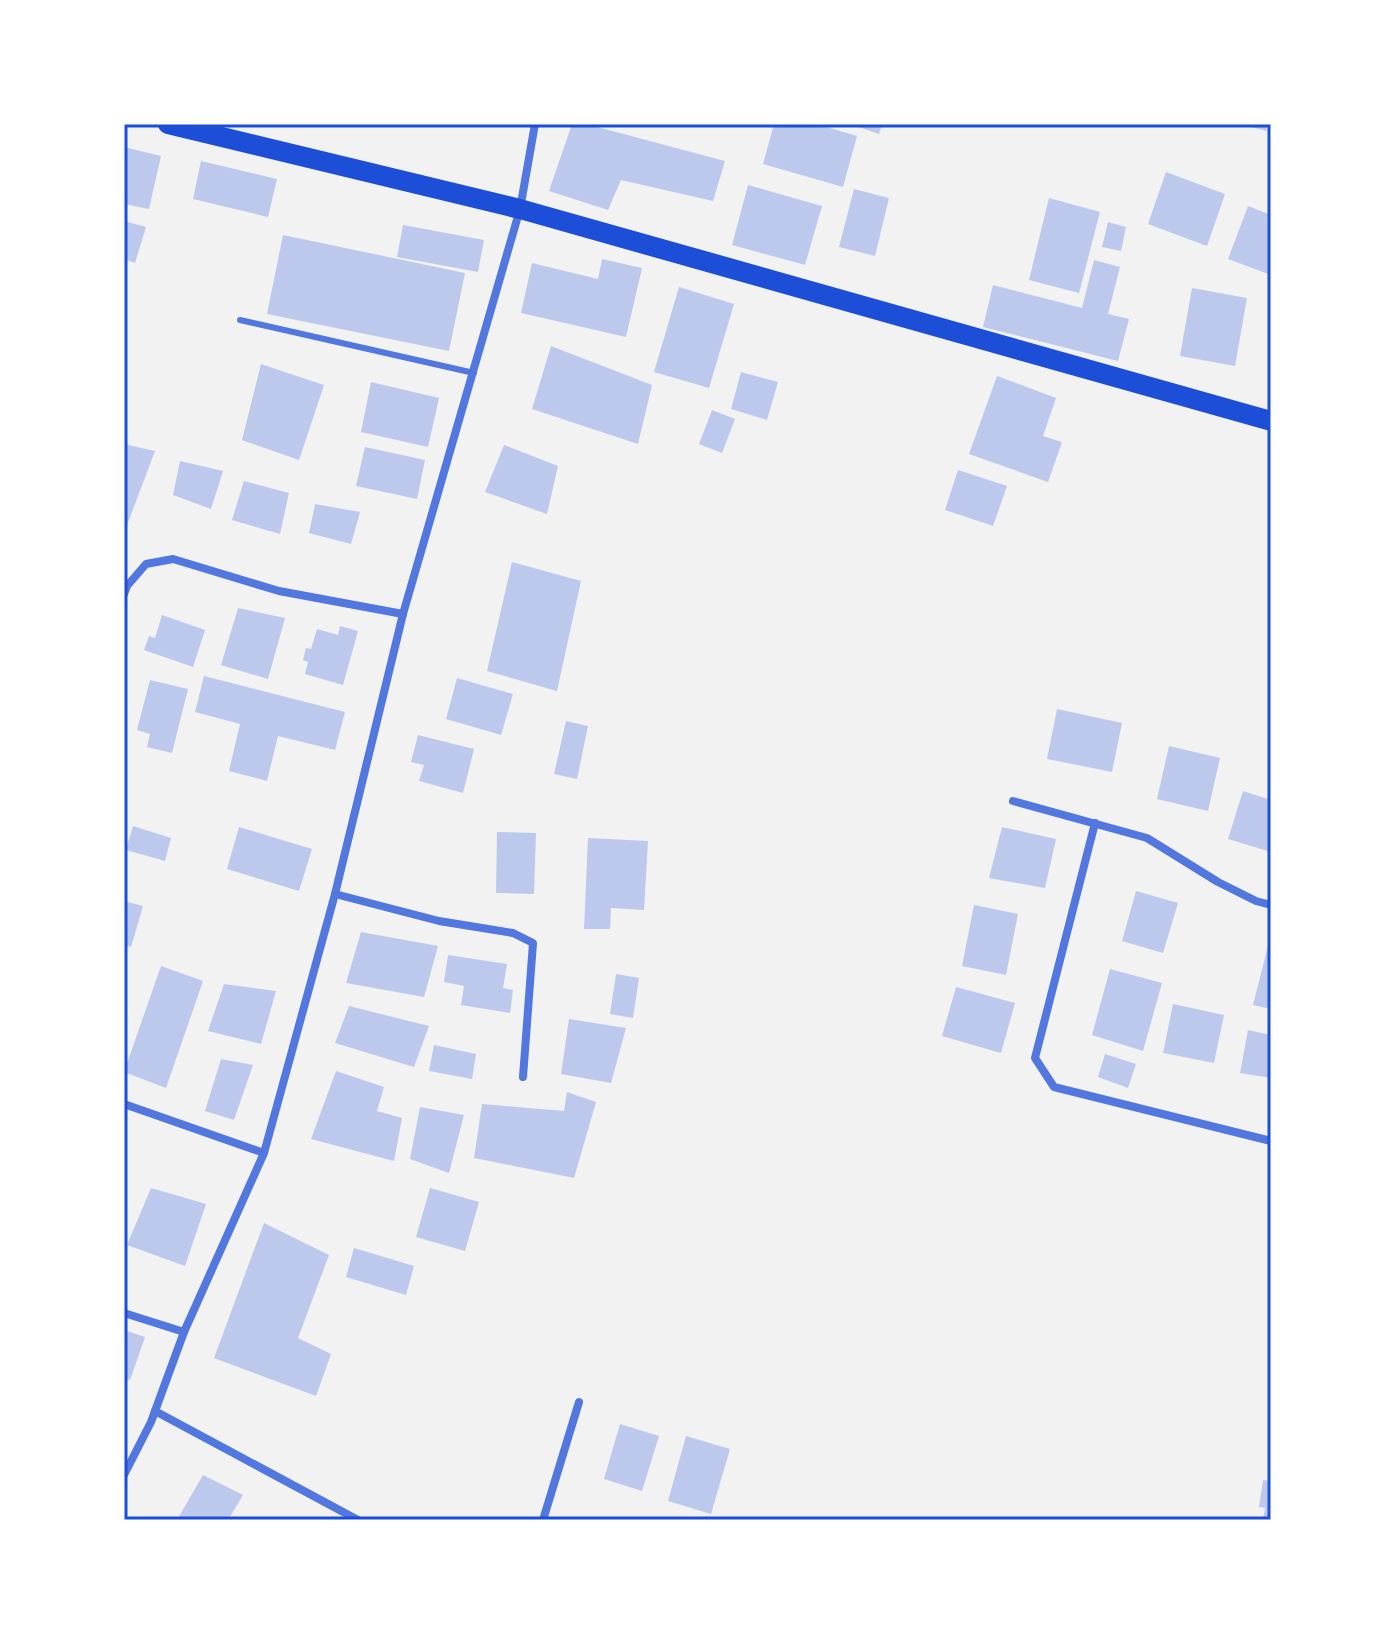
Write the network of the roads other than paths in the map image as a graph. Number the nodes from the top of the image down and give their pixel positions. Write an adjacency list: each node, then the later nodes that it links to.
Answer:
1 (168, 124): 3 (main road)
2 (535, 124): 3 (street)
3 (520, 209): 5 (street); 6 (main road)
4 (240, 320): 5 (lane)
5 (474, 373): 8 (street)
6 (1271, 421)
7 (124, 594): 8 (street)
8 (403, 614): 11 (street)
9 (1013, 801): 10 (street)
10 (1095, 823): 12 (street); 15 (street)
11 (335, 894): 13 (street); 16 (street)
12 (1271, 905)
13 (523, 1077)
14 (124, 1104): 16 (street)
15 (1271, 1141)
16 (264, 1153): 18 (street)
17 (124, 1313): 18 (street)
18 (184, 1332): 20 (street)
19 (579, 1402): 23 (street)
20 (155, 1411): 21 (street); 22 (street)
21 (124, 1475)
22 (358, 1520)
23 (543, 1520)

